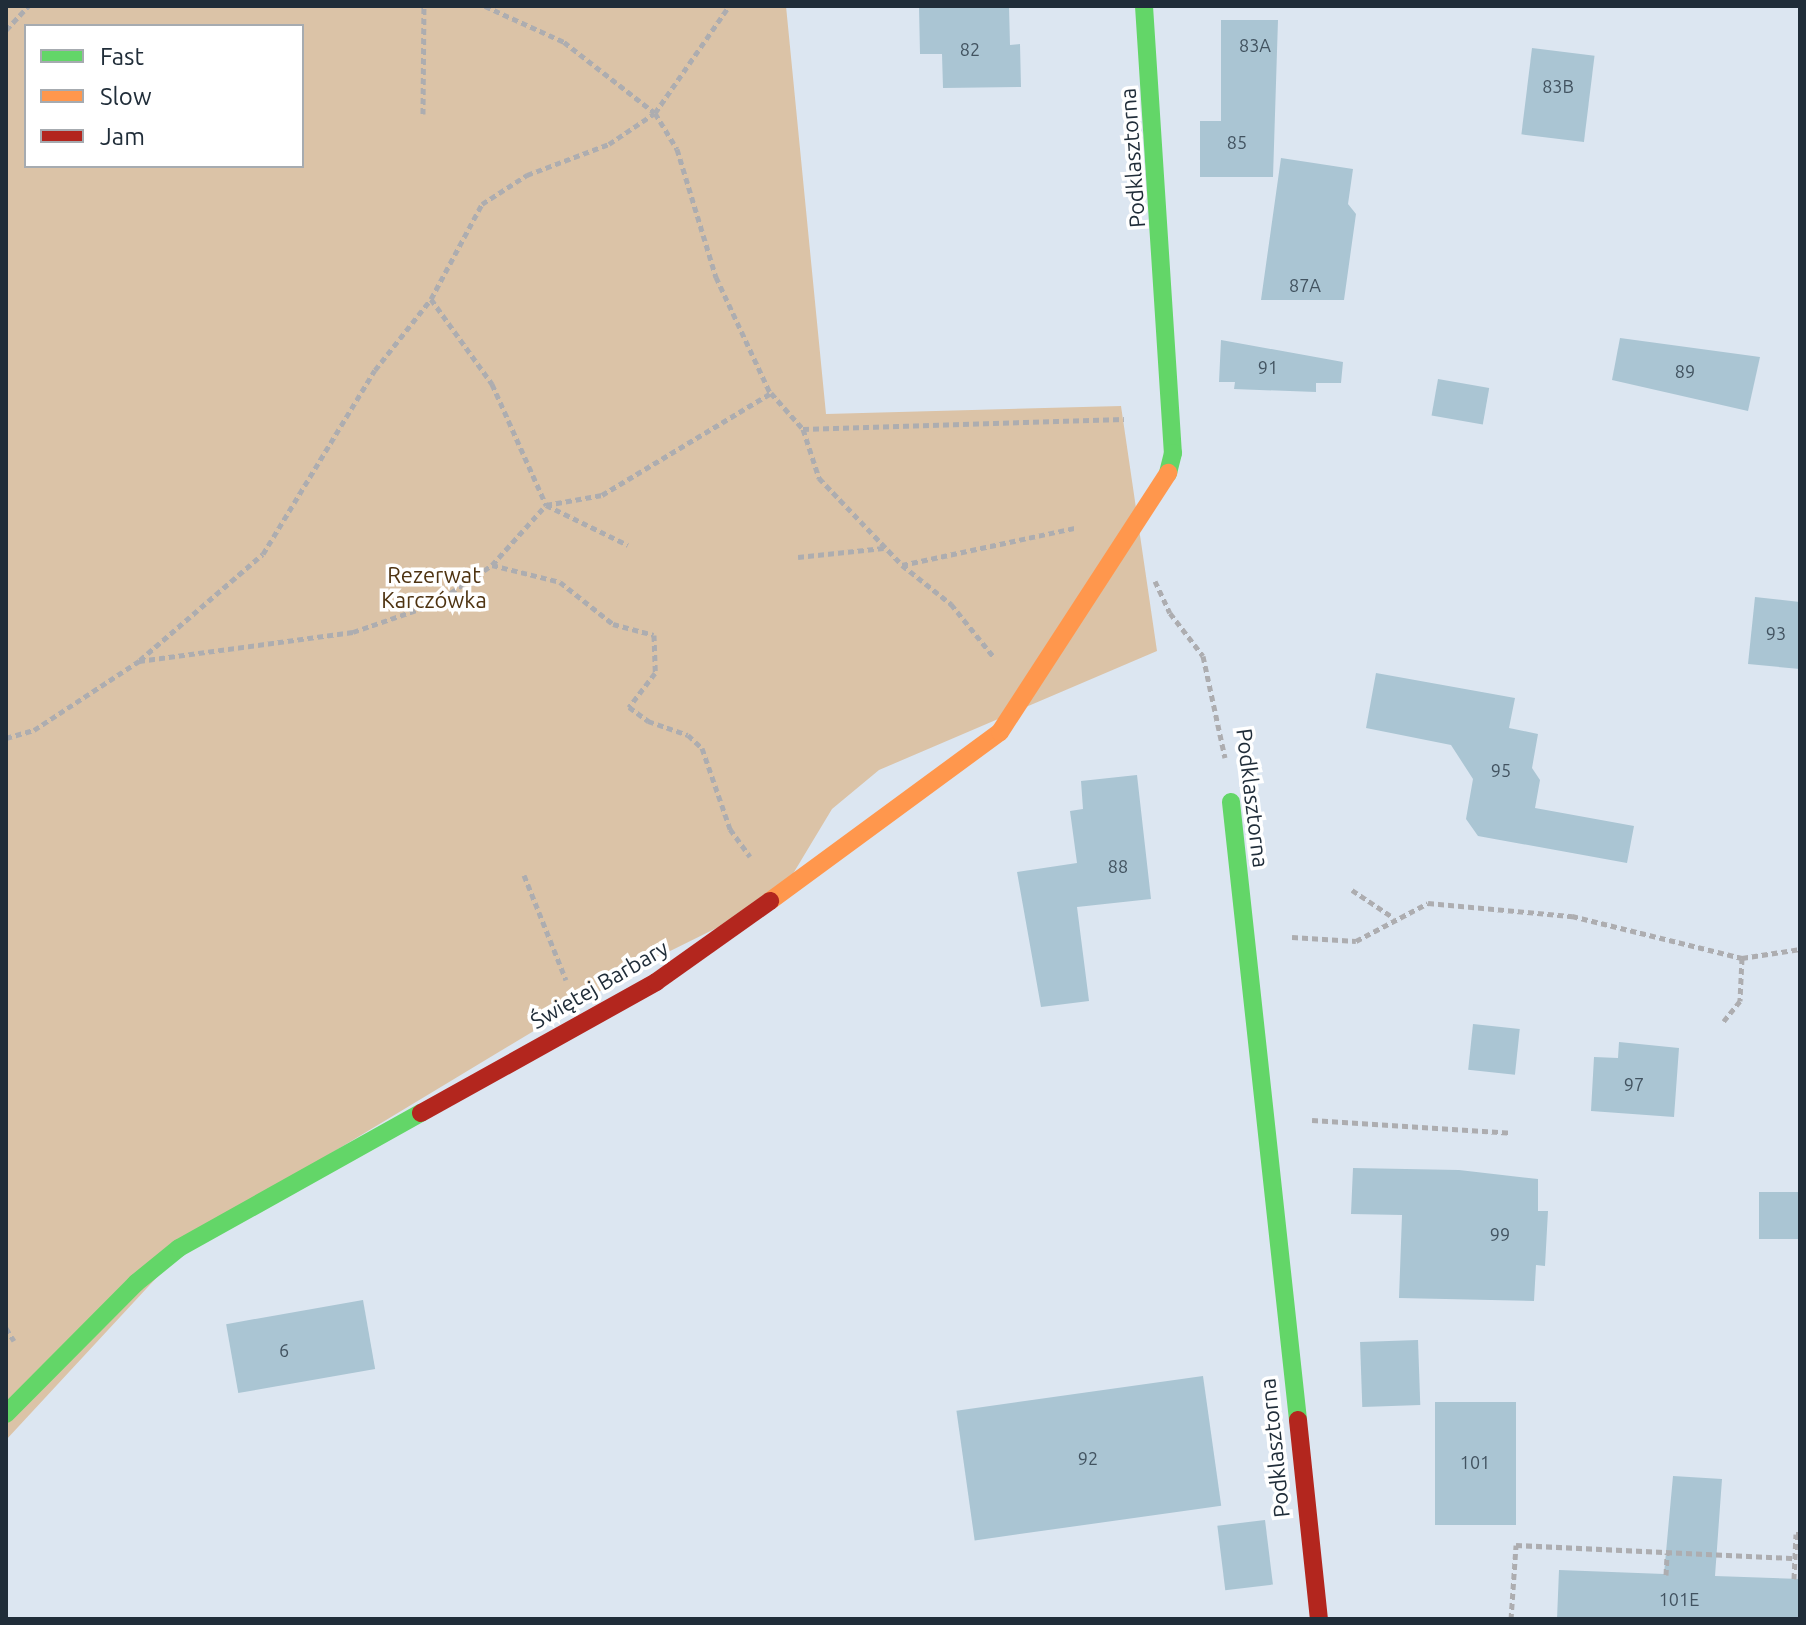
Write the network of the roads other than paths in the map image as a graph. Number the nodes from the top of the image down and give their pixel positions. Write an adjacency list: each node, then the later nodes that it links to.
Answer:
1 (1144, 6): 2 (street, Podklasztorna)
2 (1143, 513): 4 (street, Świętej Barbary)
3 (1231, 802): 5 (street, Podklasztorna)
4 (6, 1414)
5 (1319, 1619)

